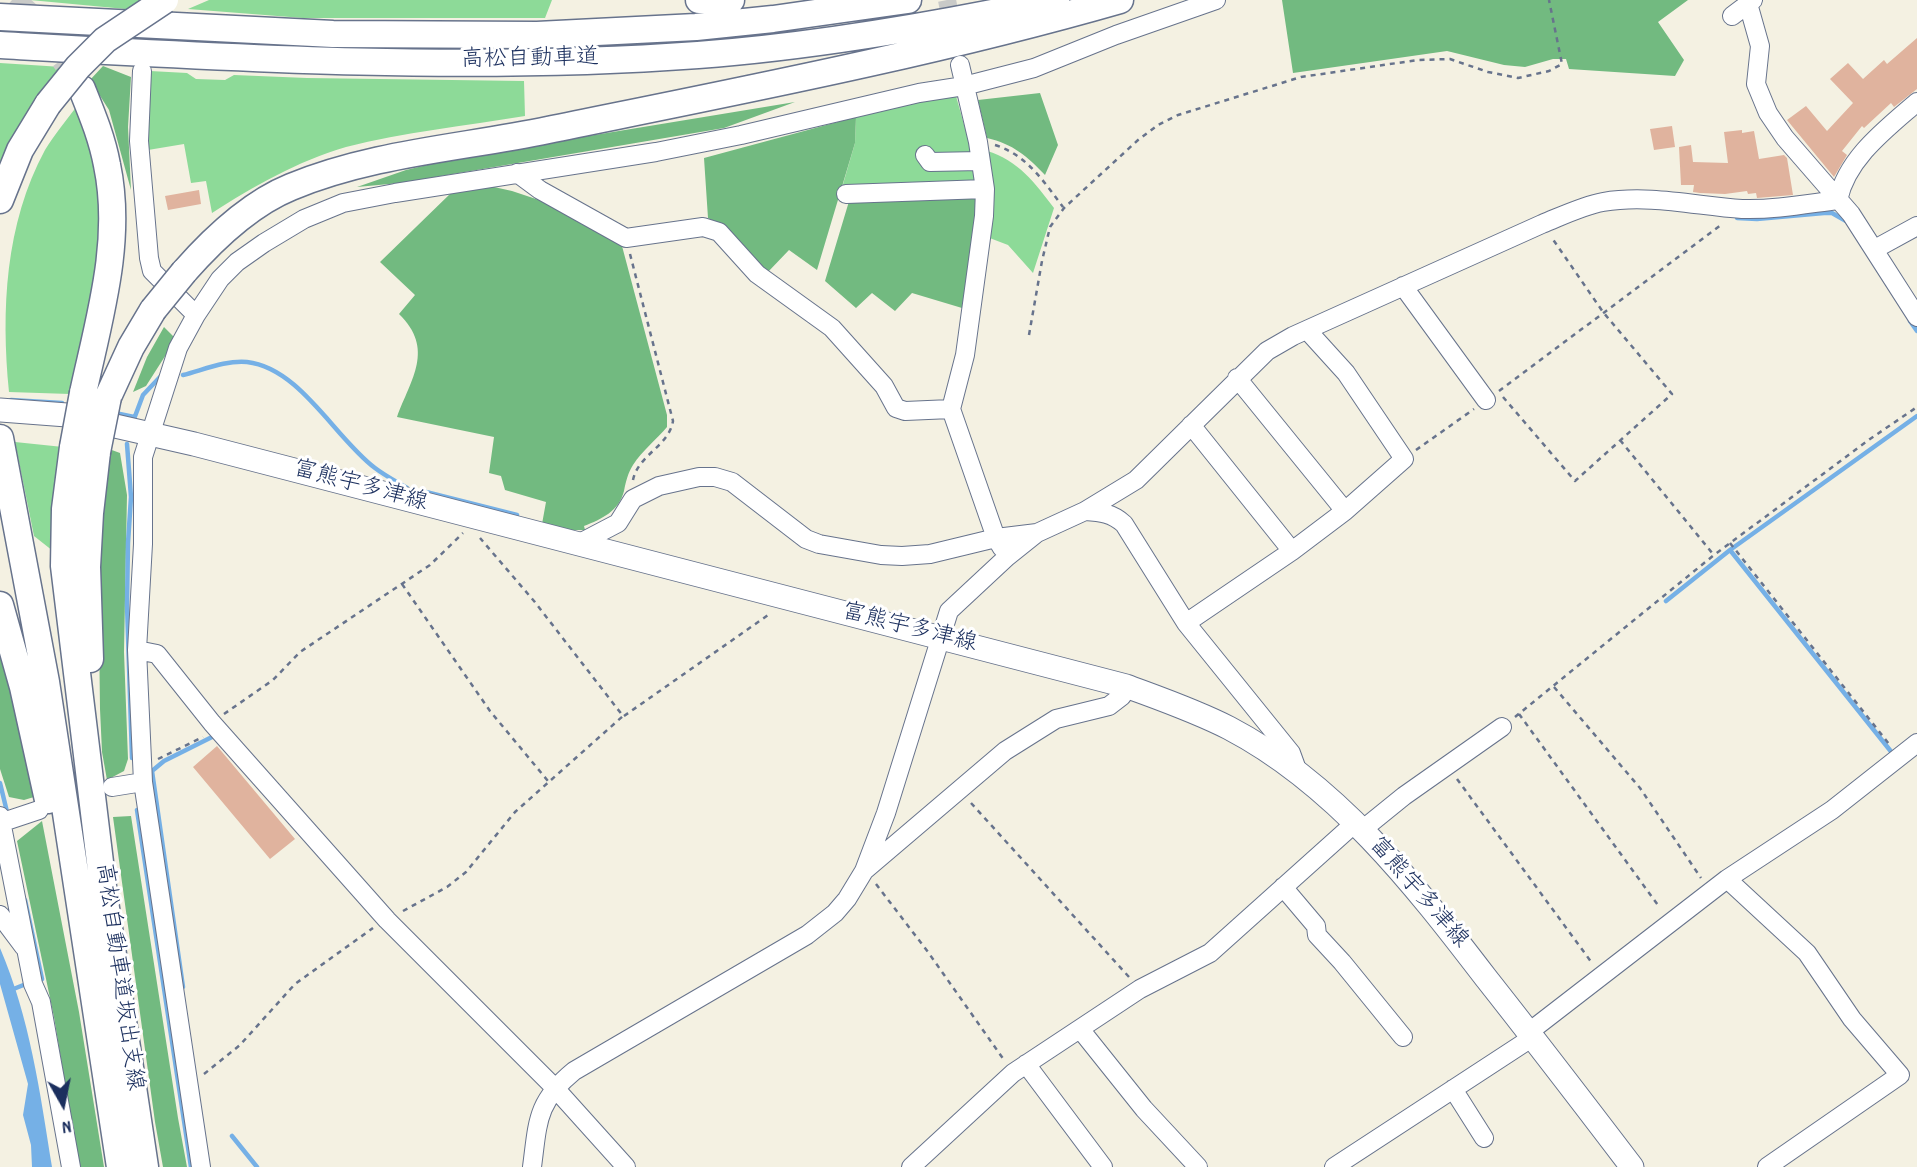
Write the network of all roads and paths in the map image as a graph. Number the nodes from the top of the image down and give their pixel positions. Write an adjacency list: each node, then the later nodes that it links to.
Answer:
1 (165, 0): 24 (highway, bridge)
2 (699, 0): 3 (highway)
3 (730, 0)
4 (908, 0): 11 (highway, 高松自動車道)
5 (1056, 0): 12 (highway, 高松自動車道)
6 (1120, 0): 41 (highway, bridge)
7 (1216, 0): 15 (street)
8 (1549, 0): 26 (path)
9 (1749, 1): 10 (street); 25 (street)
10 (1731, 16)
11 (0, 17)
12 (0, 45)
13 (960, 65): 15 (street)
14 (142, 71): 36 (street)
15 (964, 86): 18 (street); 21 (street)
16 (82, 89): 41 (highway)
17 (1917, 102): 25 (street)
18 (978, 142): 20 (street); 26 (path)
19 (925, 155): 20 (street)
20 (980, 161): 22 (street)
21 (517, 173): 32 (street); 36 (street)
22 (985, 190): 23 (street); 44 (street)
23 (846, 194)
24 (0, 200)
25 (1838, 200): 27 (street); 29 (street)
26 (1064, 208): 39 (path)
27 (1743, 209): 28 (street); 35 (path)
28 (1542, 223): 34 (street); 35 (path)
29 (1860, 225): 31 (street); 33 (street)
30 (1917, 226): 33 (street)
31 (1843, 234)
32 (626, 237): 44 (street); 51 (path)
33 (1875, 249): 37 (street)
34 (1403, 285): 38 (street); 42 (street)
35 (1603, 312): 42 (path); 49 (path)
36 (196, 315): 47 (street)
37 (1917, 317)
38 (1307, 330): 40 (street); 50 (street)
39 (1029, 335)
40 (1237, 378): 46 (street); 53 (street)
41 (96, 395): 81 (highway, 高松自動車道坂出支線, bridge)
42 (1492, 396): 49 (path); 50 (path)
43 (1917, 407): 58 (path)
44 (951, 409): 56 (street)
45 (0, 410): 47 (main road, 富熊宇多津線)
46 (1191, 425): 52 (street); 59 (street)
47 (149, 434): 54 (main road, 富熊宇多津線); 67 (street)
48 (0, 439): 96 (highway)
49 (1620, 440): 60 (path)
50 (1404, 459): 53 (street)
51 (633, 499): 56 (street); 57 (street)
52 (1085, 511): 55 (street); 65 (street)
53 (1345, 511): 59 (street)
54 (469, 521): 57 (main road, 富熊宇多津線); 62 (path); 71 (path)
55 (1037, 533): 56 (street); 61 (street)
56 (996, 538): 61 (street)
57 (576, 545): 63 (main road, 富熊宇多津線)
58 (1732, 546): 60 (path); 76 (path)
59 (1292, 551): 65 (street)
60 (1714, 555): 69 (path)
61 (1007, 557): 66 (street)
62 (402, 584): 72 (path); 80 (path)
63 (785, 598): 66 (main road, 富熊宇多津線); 71 (path)
64 (0, 605): 96 (highway)
65 (1186, 623): 78 (street)
66 (941, 638): 68 (main road, 富熊宇多津線); 86 (street)
67 (137, 650): 72 (street); 75 (street)
68 (1126, 686): 78 (main road, 富熊宇多津線); 82 (street)
69 (1554, 687): 70 (path); 89 (path)
70 (1519, 714): 73 (path); 91 (path)
71 (623, 716): 80 (path)
72 (215, 726): 75 (path); 92 (street)
73 (1502, 727): 77 (street)
74 (1917, 743): 76 (street)
75 (142, 757): 79 (street)
76 (1900, 757): 87 (street)
77 (1447, 765): 85 (street); 94 (path)
78 (1299, 775): 85 (main road, 富熊宇多津線)
79 (143, 782): 81 (street); 103 (street)
80 (548, 782): 92 (path)
81 (102, 787): 107 (highway, 高松自動車道坂出支線)
82 (959, 791): 86 (street); 95 (path)
83 (39, 810): 84 (street)
84 (4, 820): 93 (street)
85 (1358, 826): 88 (street); 98 (main road, 富熊宇多津線)
86 (864, 871): 100 (path); 101 (street)
87 (1727, 879): 89 (street); 116 (street)
88 (1283, 887): 95 (street); 99 (street)
89 (1710, 891): 91 (street)
90 (0, 915): 93 (street)
91 (1670, 922): 94 (street)
92 (383, 923): 101 (street); 103 (path)
93 (26, 950): 105 (street)
94 (1601, 975): 98 (street)
95 (1140, 989): 97 (street)
96 (95, 1010): 106 (highway, 高松自動車道坂出支線)
97 (1080, 1029): 100 (street); 113 (street)
98 (1531, 1034): 102 (street); 115 (main road, 富熊宇多津線)
99 (1403, 1037)
100 (1019, 1068): 111 (street); 112 (street)
101 (554, 1087): 109 (street); 110 (street)
102 (1453, 1089): 104 (street); 114 (street)
103 (189, 1094): 108 (street)
104 (1484, 1138)
105 (71, 1167)
106 (120, 1167)
107 (145, 1167)
108 (201, 1167)
109 (532, 1167)
110 (626, 1167)
111 (911, 1167)
112 (1103, 1167)
113 (1198, 1167)
114 (1334, 1167)
115 (1632, 1167)
116 (1767, 1167)

